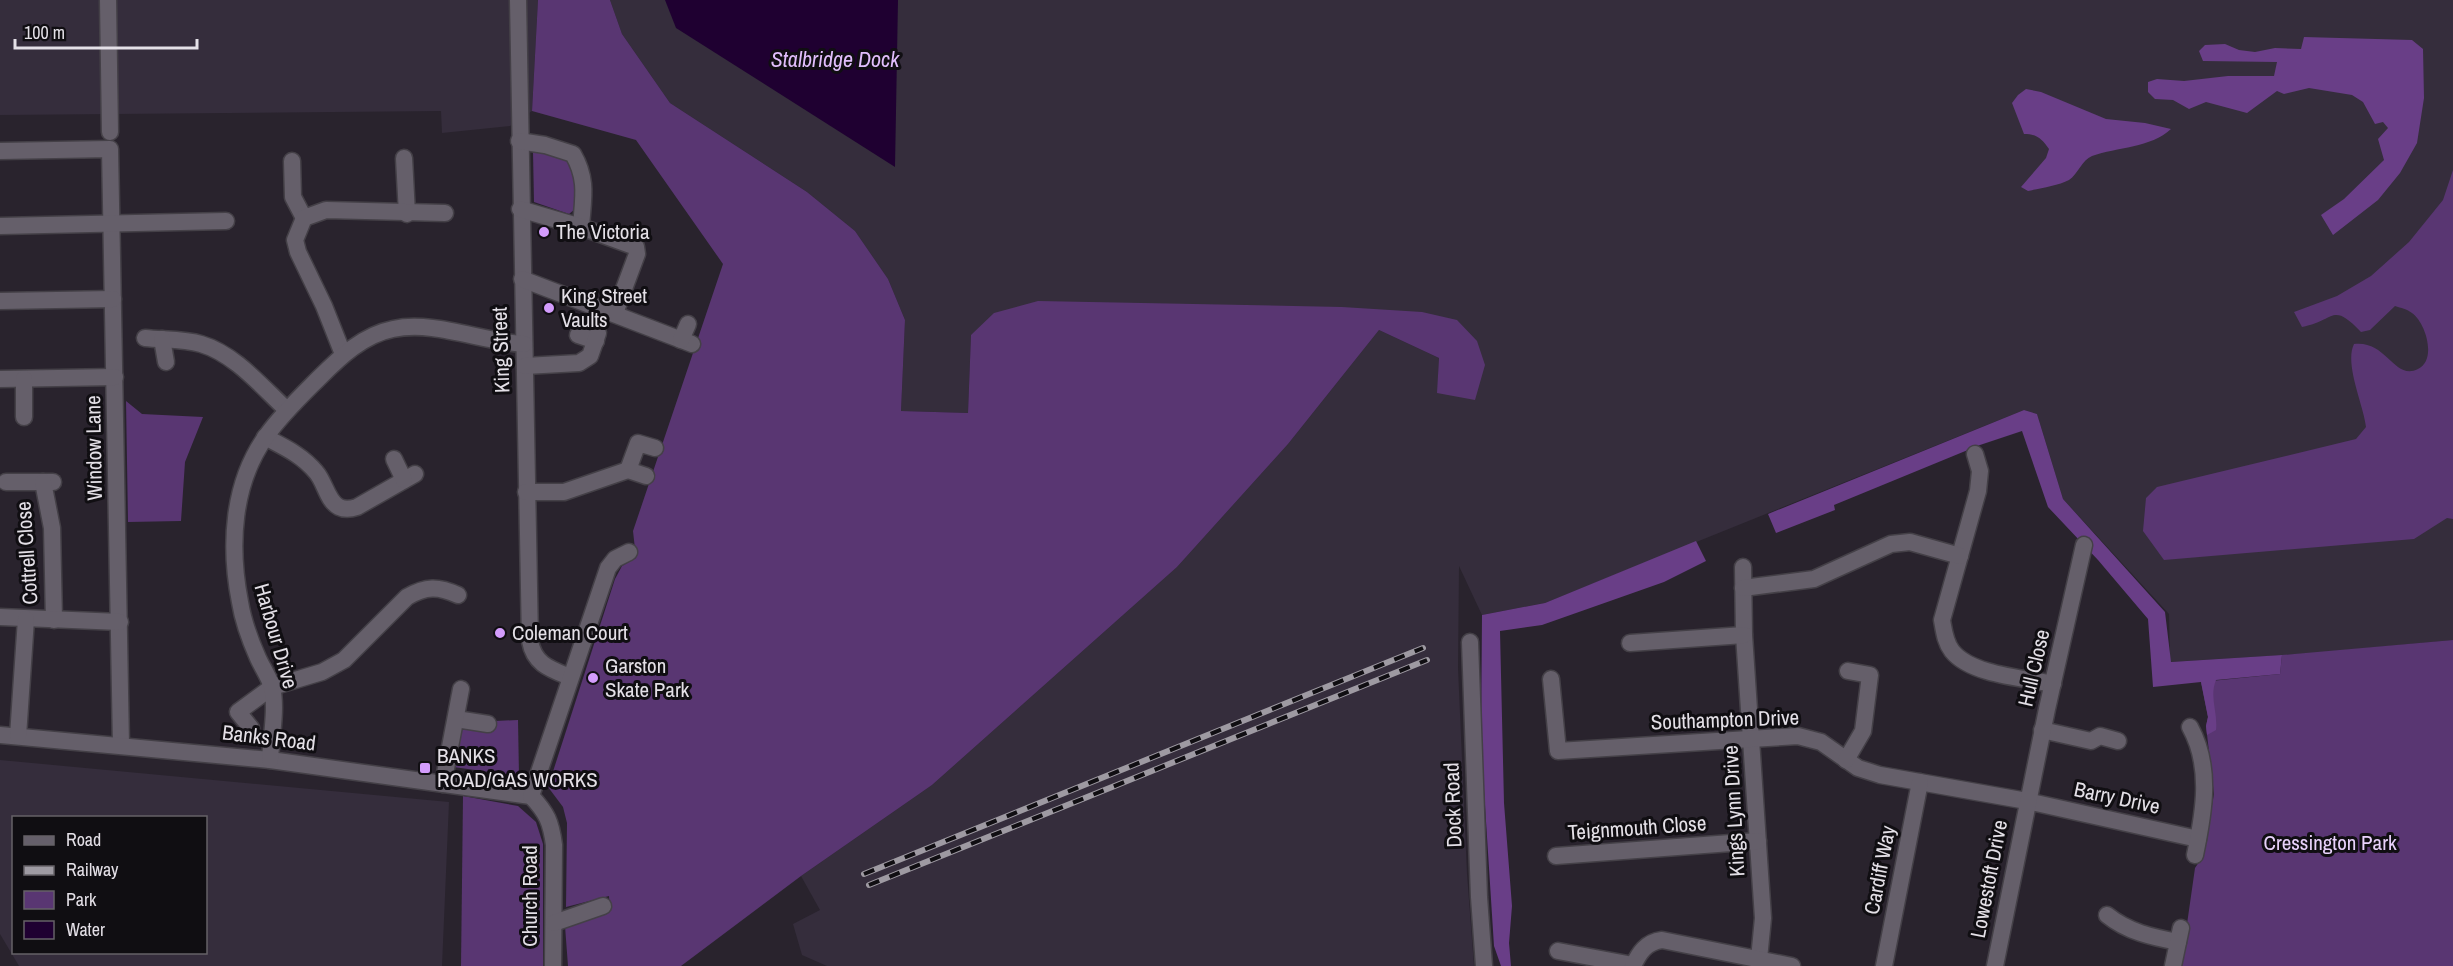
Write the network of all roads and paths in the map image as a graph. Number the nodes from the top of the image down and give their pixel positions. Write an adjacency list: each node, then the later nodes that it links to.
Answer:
1 (108, 0): 3 (street, Window Lane)
2 (518, 0): 4 (street, King Street)
3 (110, 141): 5 (street); 13 (street, Window Lane)
4 (519, 141): 8 (street, King Street); 15 (street)
5 (0, 152)
6 (404, 158): 10 (street)
7 (292, 161): 11 (street)
8 (520, 209): 15 (street); 16 (street, King Street)
9 (445, 213): 10 (street)
10 (407, 214): 11 (street)
11 (304, 218): 25 (street)
12 (226, 221): 13 (street)
13 (111, 224): 14 (street); 17 (street, Window Lane)
14 (0, 226)
15 (581, 227): 19 (street)
16 (522, 279): 19 (street); 24 (street, King Street)
17 (113, 299): 18 (street); 28 (street, Window Lane)
18 (0, 302)
19 (615, 313): 20 (street)
20 (688, 324)
21 (578, 335): 27 (street)
22 (145, 338): 23 (street)
23 (162, 339): 26 (street); 31 (street)
24 (524, 344): 25 (street, Harbour Drive); 27 (street, King Street)
25 (343, 354): 31 (street, Harbour Drive)
26 (166, 362)
27 (525, 366): 40 (street, King Street)
28 (115, 377): 30 (street); 50 (street, Window Lane)
29 (0, 379): 30 (street)
30 (24, 379): 32 (street)
31 (287, 410): 33 (street, Harbour Drive)
32 (24, 417)
33 (265, 437): 36 (street); 58 (street, Harbour Drive)
34 (656, 448): 37 (street)
35 (1975, 454): 43 (street)
36 (394, 459)
37 (628, 470): 38 (street); 40 (street)
38 (646, 476)
39 (6, 482): 49 (street, Cottrell Close)
40 (526, 492): 55 (street, King Street)
41 (2084, 545): 57 (street, Hull Close)
42 (629, 552): 55 (street)
43 (1960, 556): 45 (street); 57 (street)
44 (1743, 567): 45 (street, Kings Lynn Drive)
45 (1743, 588): 51 (street, Kings Lynn Drive)
46 (458, 595): 58 (street)
47 (0, 617): 48 (street)
48 (26, 619): 49 (street); 66 (street)
49 (54, 620): 50 (street)
50 (120, 622): 69 (street, Window Lane)
51 (1744, 635): 53 (street); 67 (street, Kings Lynn Drive)
52 (1470, 642): 84 (street, Dock Road)
53 (1630, 643)
54 (1848, 671): 71 (street)
55 (570, 678): 74 (street)
56 (1552, 679): 67 (street, Southampton Drive)
57 (2053, 684): 64 (street, Hull Close)
58 (272, 687): 63 (street); 70 (street, Harbour Drive)
59 (461, 689): 60 (street)
60 (456, 718): 61 (street); 73 (street)
61 (488, 724)
62 (2190, 727): 75 (street, Barry Drive)
63 (251, 728)
64 (2042, 730): 68 (street); 75 (street, Hull Close)
65 (0, 735): 66 (street, Banks Road)
66 (18, 736): 69 (street, Banks Road)
67 (1752, 737): 71 (street, Southampton Drive); 76 (street, Kings Lynn Drive)
68 (2118, 741)
69 (121, 745): 70 (street, Banks Road)
70 (270, 759): 73 (street, Banks Road)
71 (1846, 760): 72 (street, Southampton Drive)
72 (1920, 782): 75 (street, Southampton Drive); 87 (street, Cardiff Way)
73 (443, 784): 74 (street, Banks Road)
74 (531, 796): 79 (street, Church Road)
75 (2027, 801): 88 (street, Lowestoft Drive)
76 (1758, 841): 77 (street, Teignmouth Close); 82 (street, Kings Lynn Drive)
77 (1556, 856)
78 (603, 906): 79 (street)
79 (554, 923): 83 (street, Church Road)
80 (2110, 939): 89 (street)
81 (1565, 957): 85 (street)
82 (1766, 962): 85 (street); 86 (street)
83 (553, 966)
84 (1484, 966)
85 (1633, 966)
86 (1792, 966)
87 (1884, 966)
88 (1995, 966)
89 (2173, 966)

